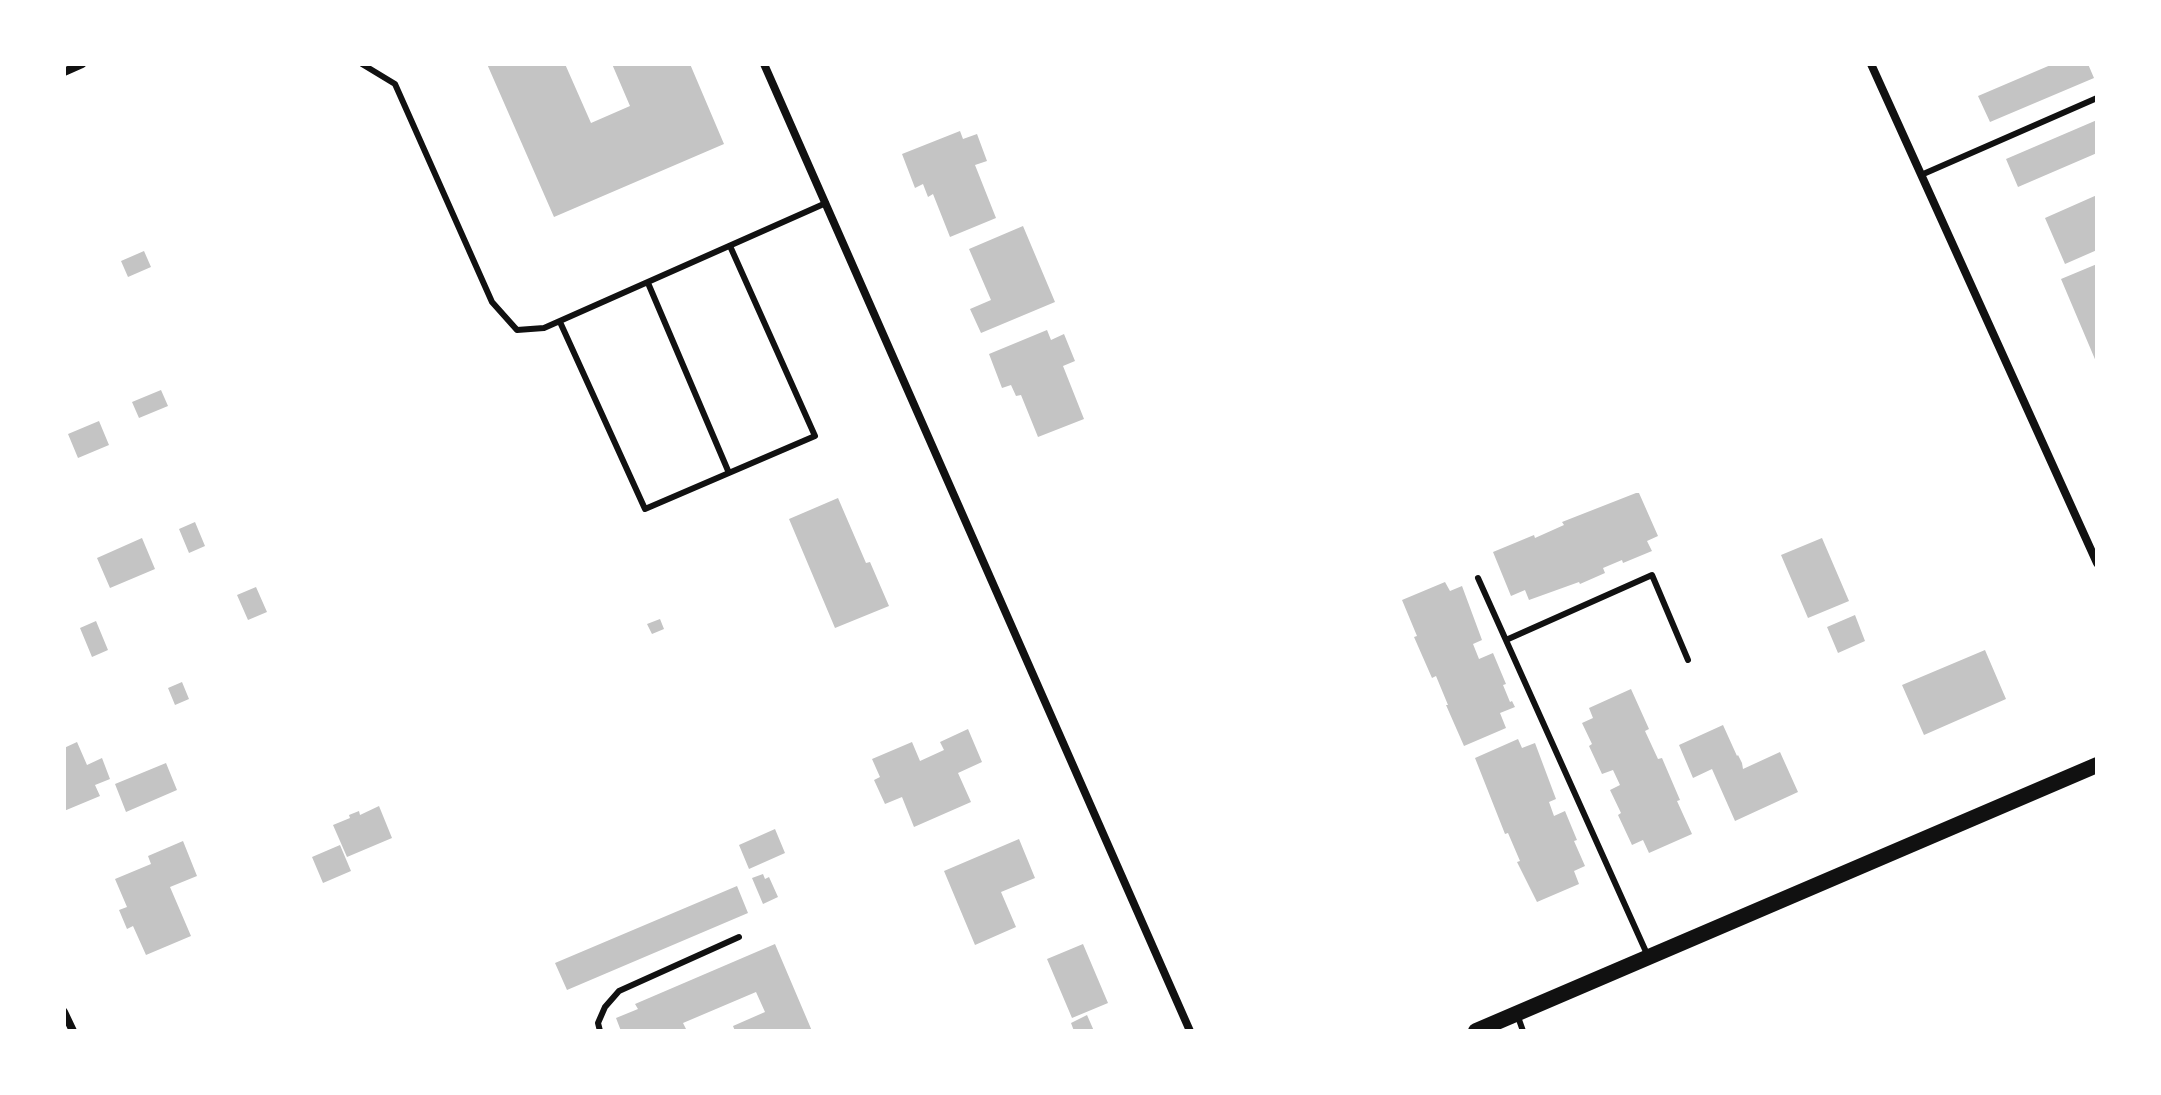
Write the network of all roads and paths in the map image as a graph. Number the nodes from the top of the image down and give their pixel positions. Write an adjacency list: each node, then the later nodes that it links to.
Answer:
1 (82, 64): 5 (street)
2 (362, 64): 11 (lane)
3 (764, 64): 8 (street)
4 (1871, 64): 7 (street)
5 (64, 72)
6 (2097, 98): 7 (lane)
7 (1921, 175): 13 (street)
8 (826, 203): 9 (lane); 24 (street)
9 (730, 246): 10 (lane); 12 (lane)
10 (648, 283): 11 (lane); 12 (lane)
11 (560, 322): 12 (lane)
12 (729, 473)
13 (2097, 563)
14 (1478, 578): 15 (lane)
15 (1506, 640): 16 (lane); 19 (lane)
16 (1688, 660)
17 (2097, 765): 19 (main road)
18 (739, 937): 23 (lane)
19 (1649, 957): 21 (main road)
20 (64, 1012): 22 (street)
21 (1517, 1014): 25 (main road); 26 (lane)
22 (73, 1031)
23 (600, 1031)
24 (1190, 1031)
25 (1476, 1031)
26 (1523, 1031)

